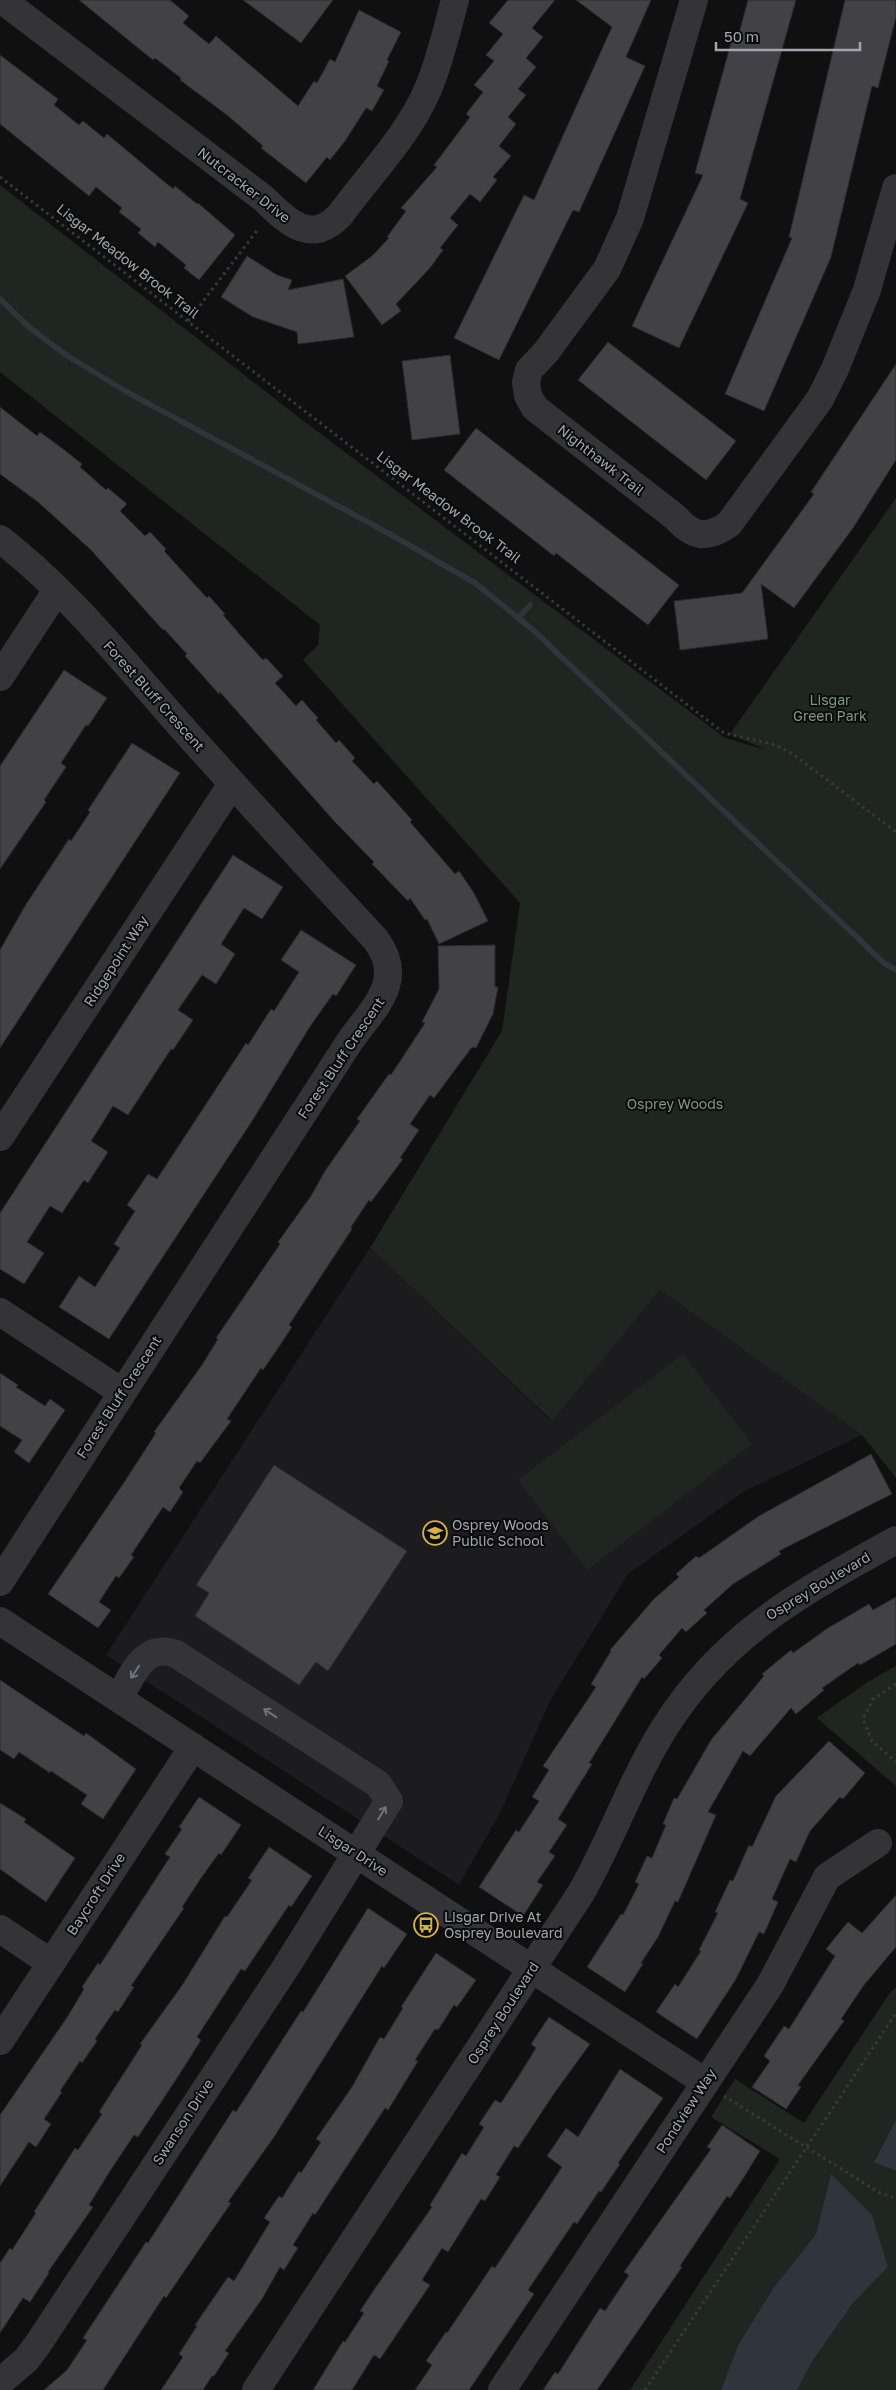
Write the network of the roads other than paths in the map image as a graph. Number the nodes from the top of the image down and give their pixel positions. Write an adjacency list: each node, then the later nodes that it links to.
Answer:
1 (2, 0): 3 (street, Nutcracker Drive)
2 (694, 0): 4 (street, Nighthawk Trail)
3 (447, 3)
4 (896, 188)
5 (0, 539): 6 (street, Forest Bluff Crescent)
6 (57, 590): 7 (street); 8 (street, Forest Bluff Crescent)
7 (0, 676)
8 (232, 784): 9 (street, Ridgepoint Way); 11 (street, Forest Bluff Crescent)
9 (0, 1137)
10 (0, 1312): 11 (street)
11 (122, 1392): 13 (street, Forest Bluff Crescent)
12 (896, 1540): 21 (street, Osprey Boulevard)
13 (0, 1582)
14 (0, 1621): 15 (street, Lisgar Drive)
15 (119, 1698): 16 (street, Lisgar Drive); 18 (street, Swanson Drive, one-way to 15)
16 (193, 1747): 18 (street, Lisgar Drive); 20 (street, Baycroft Drive)
17 (878, 1843): 23 (street, Pondview Way)
18 (357, 1855): 21 (street, Lisgar Drive); 24 (street, Swanson Drive)
19 (0, 1929): 20 (street)
20 (51, 1963): 22 (street, Baycroft Drive)
21 (532, 1968): 23 (street, Lisgar Drive); 25 (street, Osprey Boulevard)
22 (0, 2041)
23 (714, 2089): 26 (street, Pondview Way)
24 (0, 2382)
25 (256, 2390)
26 (502, 2390)

